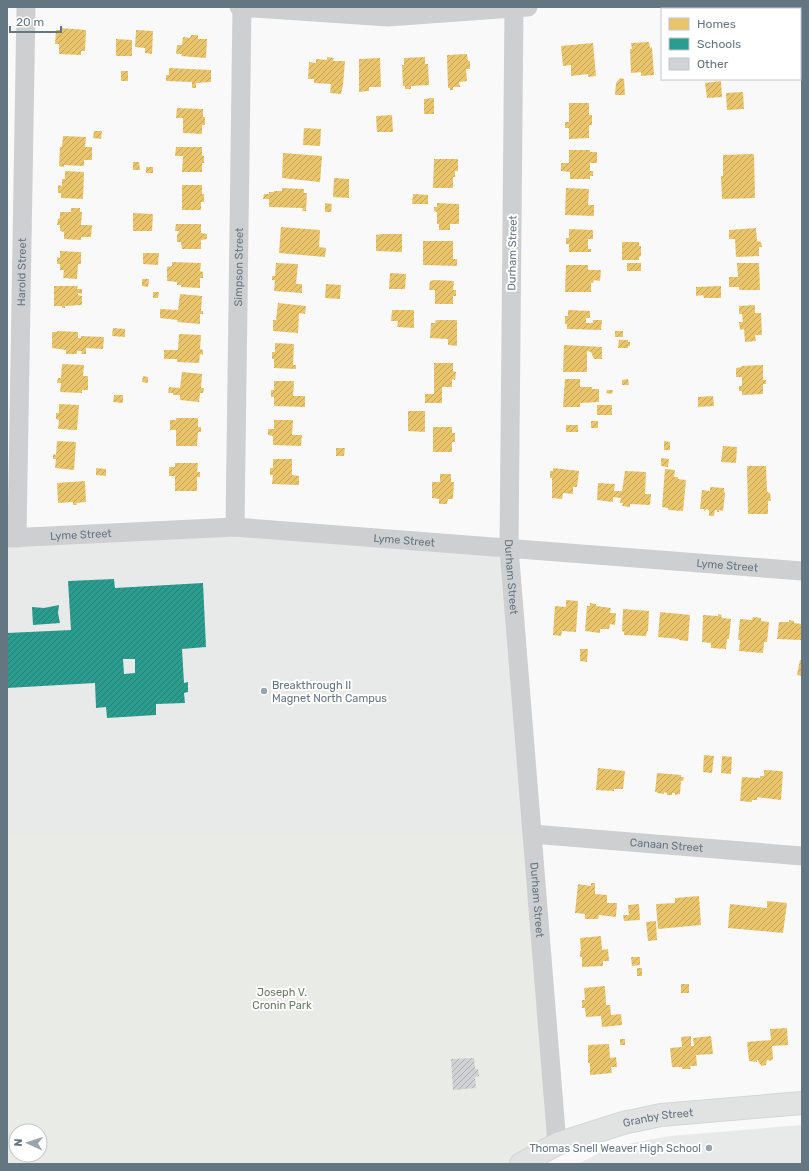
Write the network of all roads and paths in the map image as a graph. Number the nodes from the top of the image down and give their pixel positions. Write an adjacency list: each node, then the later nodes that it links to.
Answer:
1 (26, 7): 5 (street, Harold Street)
2 (241, 7): 3 (street); 4 (street, Simpson Street)
3 (521, 7): 6 (street, Durham Street)
4 (235, 527): 5 (street, Lyme Street); 6 (street, Lyme Street)
5 (12, 538)
6 (509, 548): 7 (street, Lyme Street); 8 (street, Durham Street)
7 (802, 570)
8 (532, 834): 9 (street, Canaan Street); 11 (street, Durham Street)
9 (802, 856)
10 (802, 1103): 11 (main road, Granby Street)
11 (557, 1144): 12 (main road, Granby Street)
12 (521, 1164)

